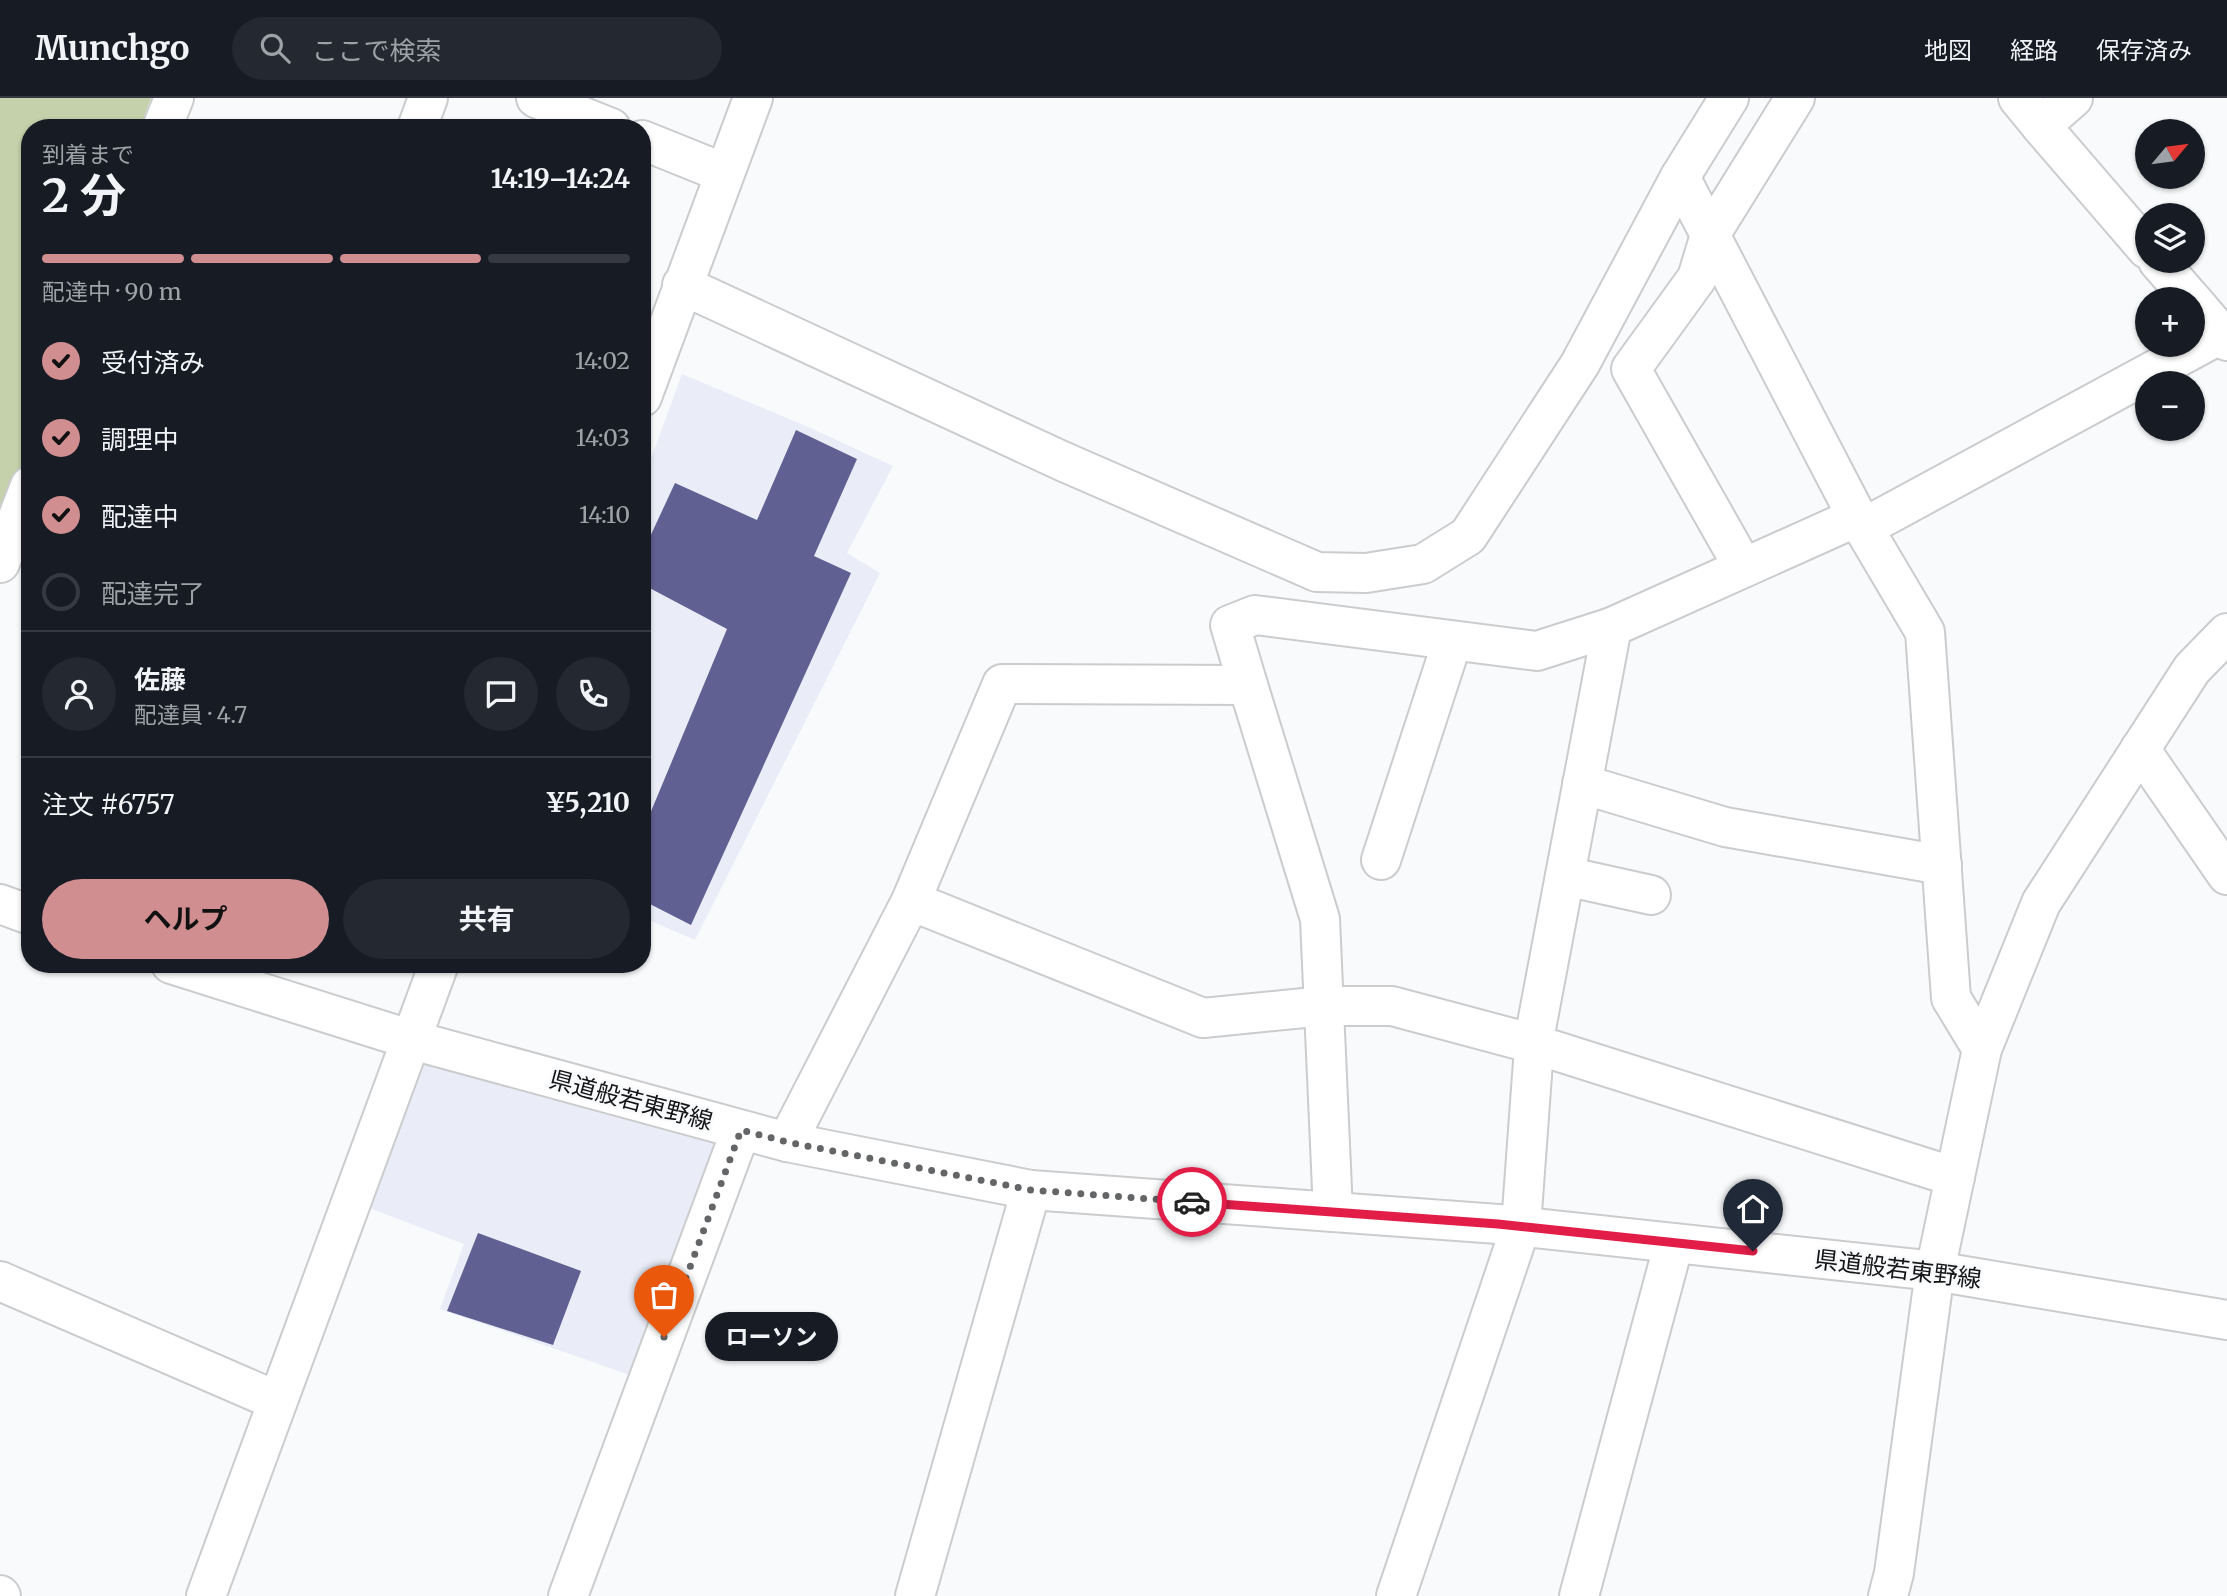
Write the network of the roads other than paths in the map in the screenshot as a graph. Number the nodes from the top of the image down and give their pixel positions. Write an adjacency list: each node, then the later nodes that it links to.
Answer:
1 (174, 98): 9 (street)
2 (428, 98): 10 (street)
3 (536, 98): 11 (street)
4 (753, 98): 13 (street)
5 (1729, 98): 14 (street)
6 (1795, 98): 15 (street)
7 (2073, 98): 8 (street)
8 (2029, 112): 16 (street)
9 (166, 119)
10 (420, 119)
11 (588, 119)
12 (651, 144): 13 (street)
13 (724, 173): 18 (street)
14 (1679, 177): 15 (street); 18 (street)
15 (1710, 235): 24 (street); 25 (street)
16 (2135, 235)
17 (2168, 273): 19 (street)
18 (682, 285): 22 (street)
19 (2181, 287)
20 (2205, 315): 21 (street)
21 (2224, 337): 24 (street)
22 (651, 372)
23 (21, 509): 26 (street)
24 (1866, 519): 27 (street); 34 (street)
25 (1737, 556)
26 (0, 563)
27 (1612, 626): 29 (street); 32 (street)
28 (2227, 633): 31 (street)
29 (1452, 642): 30 (street); 33 (street)
30 (1248, 685): 38 (street); 43 (street)
31 (2140, 749): 35 (street); 46 (street)
32 (1582, 784): 34 (street); 36 (street)
33 (1381, 860)
34 (1942, 865): 46 (street)
35 (2227, 875)
36 (1565, 876): 37 (street); 45 (street)
37 (1651, 895)
38 (911, 901): 43 (street); 48 (street)
39 (0, 904): 40 (street)
40 (21, 912)
41 (200, 973): 44 (street, 県道般若東野線)
42 (436, 973): 44 (street)
43 (1324, 1006): 45 (street); 51 (street)
44 (412, 1040): 47 (street, 県道般若東野線); 57 (street)
45 (1534, 1044): 49 (street); 52 (street)
46 (1982, 1049): 49 (street)
47 (741, 1130): 48 (street, 県道般若東野線); 59 (street)
48 (787, 1142): 50 (street, 県道般若東野線)
49 (1955, 1177): 54 (street)
50 (1031, 1190): 51 (street, 県道般若東野線); 60 (street)
51 (1333, 1212): 52 (street, 県道般若東野線)
52 (1521, 1227): 53 (street, 県道般若東野線); 61 (street)
53 (1674, 1243): 54 (street, 県道般若東野線); 62 (street)
54 (1936, 1271): 56 (street, 県道般若東野線); 63 (street)
55 (0, 1281): 57 (street)
56 (2227, 1320)
57 (277, 1401): 58 (street)
58 (205, 1596)
59 (568, 1596)
60 (915, 1596)
61 (1395, 1596)
62 (1579, 1596)
63 (1888, 1596)

